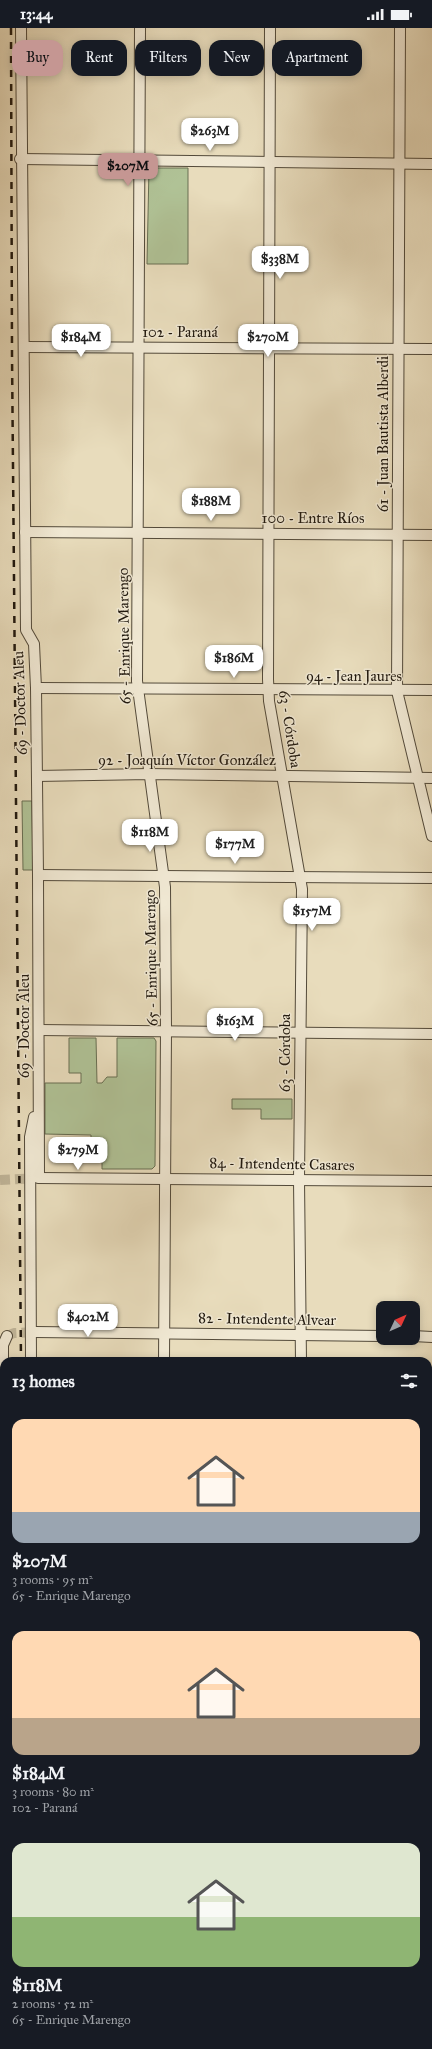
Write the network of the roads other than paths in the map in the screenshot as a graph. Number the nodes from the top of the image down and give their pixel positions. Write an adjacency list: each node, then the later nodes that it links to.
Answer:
1 (21, 28): 5 (street, 69 - Doctor Aleu)
2 (140, 28): 6 (street, 65 - Enrique Marengo)
3 (270, 28): 7 (street, 63 - Córdoba)
4 (400, 28): 8 (street, 61 - Juan Bautista Alberdi)
5 (20, 159): 6 (street); 11 (street, 69 - Doctor Aleu)
6 (139, 162): 7 (street); 10 (street, 65 - Enrique Marengo)
7 (269, 163): 8 (street); 12 (street, 63 - Córdoba)
8 (398, 164): 9 (street); 13 (street, 61 - Juan Bautista Alberdi)
9 (432, 164)
10 (138, 347): 11 (street, 102 - Paraná); 12 (street, 102 - Paraná); 16 (street, 65 - Enrique Marengo)
11 (24, 348): 15 (street, 69 - Doctor Aleu)
12 (269, 348): 13 (street, 102 - Paraná); 17 (street, 63 - Córdoba)
13 (399, 348): 14 (street, 102 - Paraná); 18 (street, 61 - Juan Bautista Alberdi)
14 (432, 349)
15 (25, 532): 16 (street, 100 - Entre Ríos); 20 (street, 69 - Doctor Aleu)
16 (138, 533): 17 (street, 100 - Entre Ríos); 21 (street, 65 - Enrique Marengo)
17 (268, 533): 18 (street, 100 - Entre Ríos); 22 (street, 63 - Córdoba)
18 (398, 534): 19 (street, 100 - Entre Ríos); 24 (street, 61 - Juan Bautista Alberdi)
19 (432, 534)
20 (36, 688): 21 (street, 94 - Jean Jaures); 27 (street, 69 - Doctor Aleu)
21 (137, 690): 22 (street, 94 - Jean Jaures); 25 (street, 65 - Enrique Marengo)
22 (268, 690): 24 (street, 94 - Jean Jaures); 26 (street, 63 - Córdoba)
23 (432, 690): 24 (street, 94 - Jean Jaures)
24 (397, 691): 28 (street, 61 - Juan Bautista Alberdi)
25 (149, 774): 26 (street, 92 - Joaquín Víctor González); 27 (street, 92 - Joaquín Víctor González); 32 (street, 65 - Enrique Marengo)
26 (282, 775): 28 (street, 92 - Joaquín Víctor González); 33 (street, 63 - Córdoba)
27 (37, 776): 31 (street, 69 - Doctor Aleu)
28 (418, 778): 29 (street, 92 - Joaquín Víctor González); 30 (street, 61 - Juan Bautista Alberdi)
29 (432, 778)
30 (432, 836)
31 (38, 875): 32 (street); 35 (street, 69 - Doctor Aleu)
32 (165, 876): 33 (street); 36 (street, 65 - Enrique Marengo)
33 (301, 876): 34 (street); 37 (street, 63 - Córdoba)
34 (432, 878)
35 (39, 1030): 36 (street); 39 (street, 69 - Doctor Aleu)
36 (166, 1030): 37 (street); 40 (street, 65 - Enrique Marengo)
37 (300, 1032): 38 (street); 41 (street, 63 - Córdoba)
38 (432, 1034)
39 (34, 1176): 40 (street, 84 - Intendente Casares); 43 (street, 69 - Doctor Aleu)
40 (165, 1178): 41 (street, 84 - Intendente Casares); 44 (street, 65 - Enrique Marengo)
41 (299, 1180): 42 (street, 84 - Intendente Casares); 45 (street, 63 - Córdoba)
42 (432, 1181)
43 (32, 1332): 44 (street, 82 - Intendente Alvear); 51 (street, 69 - Doctor Aleu)
44 (163, 1333): 45 (street, 82 - Intendente Alvear); 52 (street, 65 - Enrique Marengo)
45 (302, 1334): 47 (street, 82 - Intendente Alvear); 53 (street, 63 - Córdoba)
46 (7, 1336): 50 (street)
47 (376, 1336)
48 (420, 1336): 49 (street)
49 (432, 1337)
50 (3, 1357)
51 (31, 1357)
52 (164, 1357)
53 (301, 1357)

